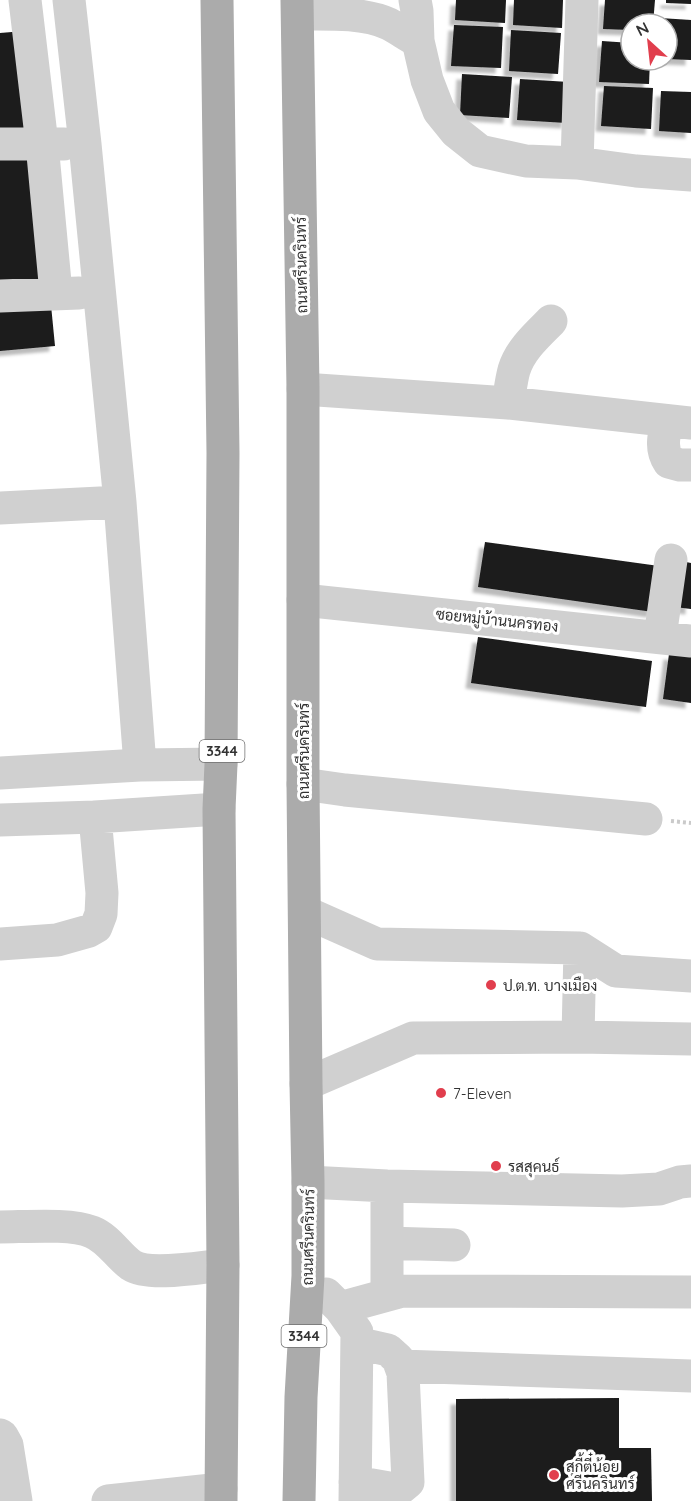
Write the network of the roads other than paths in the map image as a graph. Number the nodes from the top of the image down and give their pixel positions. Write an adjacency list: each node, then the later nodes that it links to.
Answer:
1 (25, 0): 9 (street)
2 (69, 0): 10 (street)
3 (218, 0): 26 (main road, 3344)
4 (415, 0): 7 (street)
5 (582, 0): 11 (street)
6 (298, 7): 7 (street); 17 (main road, ถนนศรีนครินทร์ / 3344)
7 (418, 41): 11 (street)
8 (0, 144): 9 (street)
9 (42, 144): 10 (street); 14 (street)
10 (85, 144): 13 (street)
11 (576, 163): 12 (street)
12 (691, 174)
13 (99, 293): 14 (street); 21 (street)
14 (56, 294): 15 (street)
15 (0, 296)
16 (551, 321): 18 (street)
17 (303, 389): 18 (street); 24 (main road, ถนนศรีนครินทร์ / 3344)
18 (508, 403): 19 (street)
19 (679, 422): 20 (street)
20 (691, 465)
21 (120, 502): 22 (street); 27 (street)
22 (0, 508)
23 (671, 560): 25 (street)
24 (303, 600): 25 (street, ซอยหมู่บ้านนครทอง); 29 (main road, ถนนศรีนครินทร์ / 3344)
25 (676, 639)
26 (222, 764): 27 (street); 30 (main road, 3344)
27 (140, 765): 28 (street)
28 (0, 773)
29 (303, 784): 32 (street); 34 (main road, ถนนศรีนครินทร์ / 3344)
30 (219, 809): 31 (street); 47 (main road, 3344)
31 (95, 817): 33 (street); 35 (street)
32 (646, 819)
33 (0, 820)
34 (305, 912): 36 (street); 40 (main road, ถนนศรีนครินทร์ / 3344)
35 (0, 944)
36 (580, 948): 37 (street); 38 (street)
37 (691, 976)
38 (578, 1037): 39 (street); 40 (street)
39 (691, 1039)
40 (306, 1084): 42 (main road, ถนนศรีนครินทร์ / 3344)
41 (691, 1181): 43 (street)
42 (308, 1182): 43 (street); 48 (main road, ถนนศรีนครินทร์ / 3344)
43 (387, 1186): 45 (street)
44 (0, 1227): 47 (street)
45 (387, 1244): 46 (street); 50 (street)
46 (454, 1245)
47 (223, 1265): 58 (main road, 3344)
48 (308, 1276): 51 (street); 61 (main road, ถนนศรีนครินทร์ / 3344)
49 (691, 1292): 50 (street)
50 (387, 1295): 51 (street)
51 (340, 1308): 52 (street)
52 (357, 1343): 53 (street); 56 (street)
53 (401, 1366): 54 (street); 57 (street)
54 (691, 1376)
55 (0, 1436): 59 (street)
56 (355, 1491): 57 (street)
57 (410, 1491)
58 (221, 1495): 60 (street)
59 (16, 1501)
60 (108, 1501)
61 (299, 1501)

